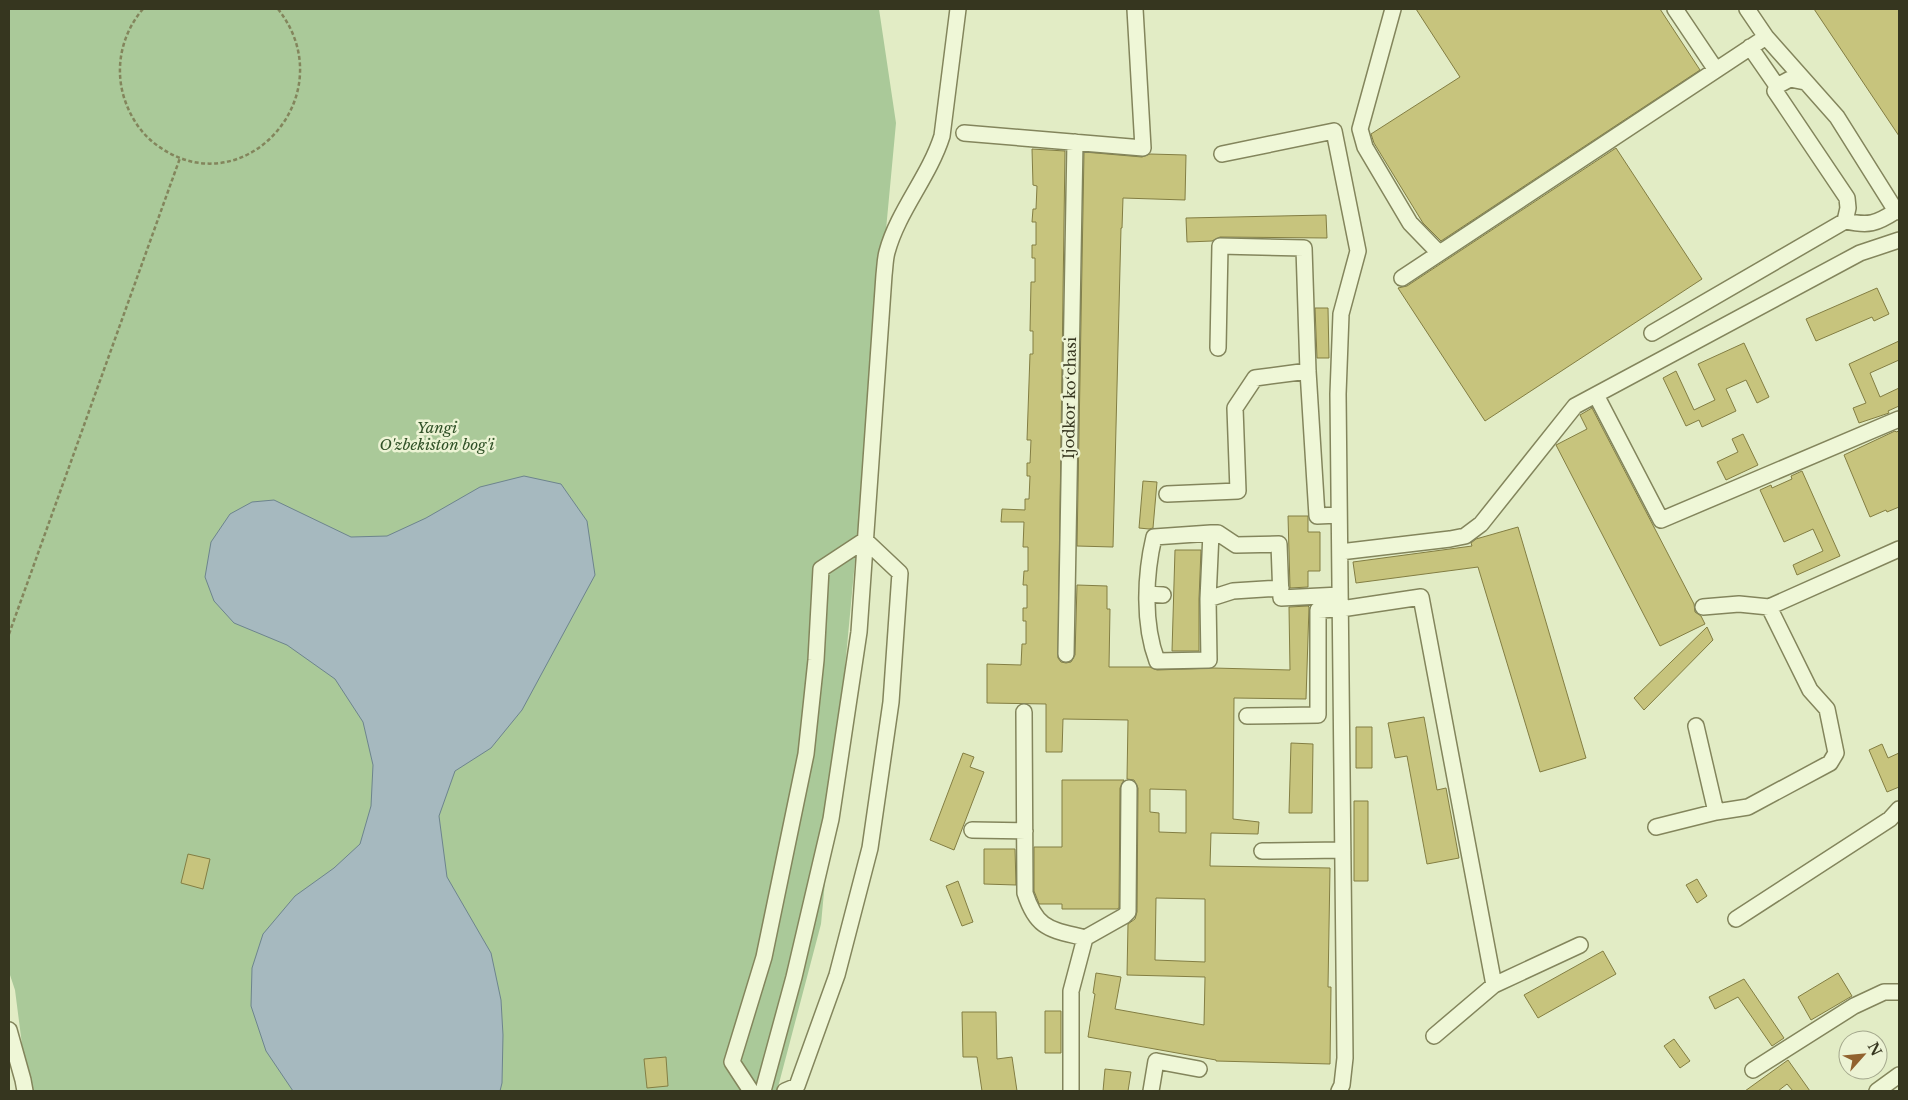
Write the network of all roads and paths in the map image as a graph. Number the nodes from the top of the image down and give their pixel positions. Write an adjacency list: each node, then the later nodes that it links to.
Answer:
1 (143, 9): 16 (path)
2 (278, 9): 16 (path)
3 (958, 9): 30 (street)
4 (1135, 9): 14 (street)
5 (1393, 9): 20 (street)
6 (1675, 9): 10 (street)
7 (1747, 9): 8 (street)
8 (1766, 37): 9 (street); 11 (street)
9 (1750, 47): 10 (street); 12 (street)
10 (1716, 70): 20 (street)
11 (1805, 82): 12 (street); 17 (street)
12 (1777, 86): 18 (street)
13 (964, 132): 14 (street)
14 (1075, 142): 41 (street, Ijodkor koʻchasi)
15 (1222, 154): 28 (street)
16 (180, 158): 40 (path)
17 (1898, 212): 18 (street)
18 (1845, 221): 22 (street)
19 (1899, 240): 25 (street)
20 (1439, 253): 21 (street)
21 (1402, 278)
22 (1652, 333)
23 (1218, 348): 24 (street)
24 (1308, 371): 27 (street); 28 (street)
25 (1596, 395): 26 (street); 32 (street)
26 (1899, 419)
27 (1168, 494)
28 (1339, 515): 32 (street)
29 (1211, 533): 33 (street); 34 (street); 36 (street)
30 (865, 540): 64 (street); 65 (street); 66 (street)
31 (1899, 549): 39 (street)
32 (1340, 552): 37 (street)
33 (1281, 588): 36 (street); 37 (street)
34 (1147, 594): 35 (street); 36 (street)
35 (1163, 595)
36 (1208, 599)
37 (1340, 602): 43 (street); 51 (street); 56 (street)
38 (1703, 607): 39 (street)
39 (1769, 607): 47 (street)
40 (9, 634)
41 (1066, 654)
42 (1024, 712): 50 (street)
43 (1247, 716)
44 (1696, 726): 47 (street)
45 (1129, 788): 54 (street)
46 (1899, 809): 53 (street)
47 (1716, 812): 48 (street)
48 (1656, 827)
49 (972, 830): 50 (street)
50 (1025, 831): 54 (street)
51 (1343, 850): 52 (street); 69 (street)
52 (1262, 851)
53 (1736, 919)
54 (1085, 938): 67 (street)
55 (1580, 945): 56 (street)
56 (1494, 985): 59 (street)
57 (1899, 992): 61 (street)
58 (9, 1030): 63 (street)
59 (1434, 1036)
60 (1199, 1069): 68 (street)
61 (1753, 1070)
62 (1899, 1075): 70 (street)
63 (25, 1091)
64 (751, 1091)
65 (763, 1091)
66 (785, 1091)
67 (1071, 1091)
68 (1151, 1091)
69 (1339, 1091)
70 (1877, 1091)

